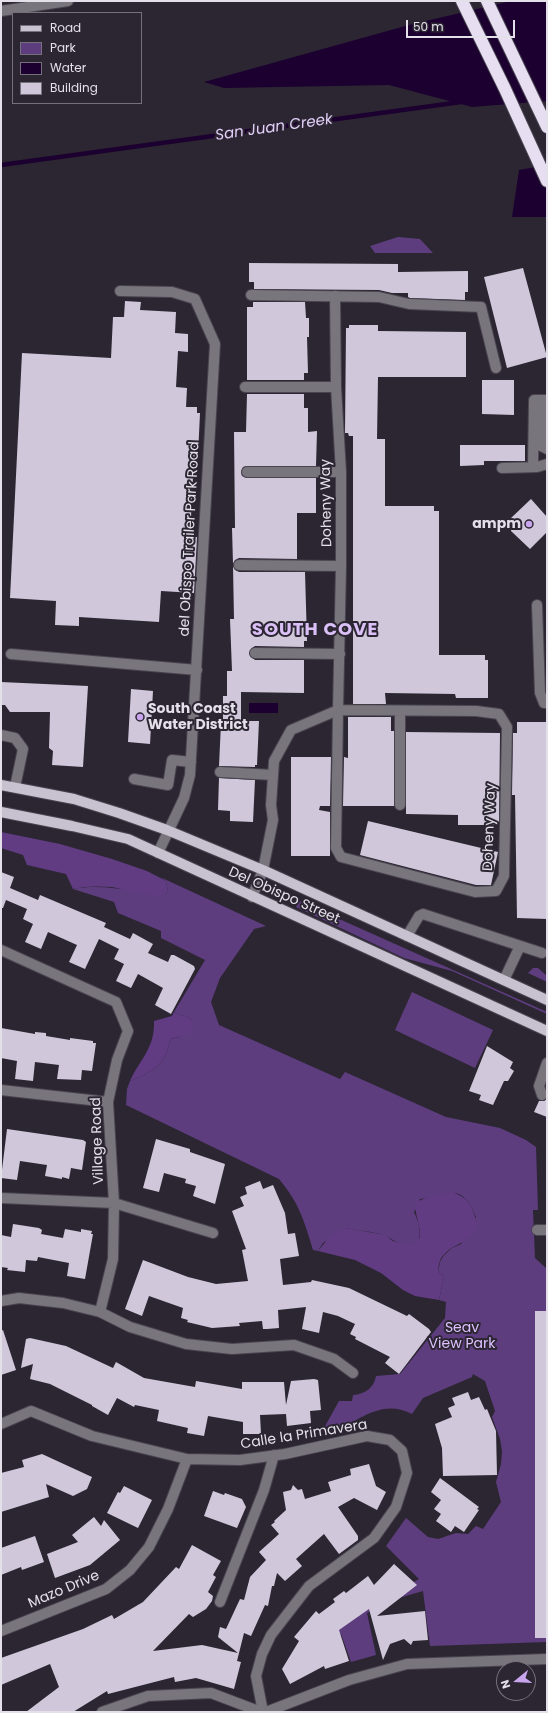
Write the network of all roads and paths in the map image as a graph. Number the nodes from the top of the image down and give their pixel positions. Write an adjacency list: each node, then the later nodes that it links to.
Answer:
1 (68, 1): 5 (street)
2 (454, 1): 6 (highway)
3 (462, 1): 6 (highway)
4 (487, 1): 7 (highway)
5 (1, 11)
6 (505, 89): 8 (highway)
7 (547, 127)
8 (547, 181)
9 (120, 291): 28 (street, del Obispo Trailer Park Road)
10 (251, 296): 11 (street)
11 (335, 296): 12 (street); 14 (street, Doheny Way)
12 (496, 368)
13 (245, 387): 14 (street)
14 (336, 387): 21 (street, Doheny Way)
15 (544, 400): 16 (street); 18 (street)
16 (547, 449)
17 (547, 464): 18 (street)
18 (533, 467): 19 (street)
19 (502, 468)
20 (247, 472): 21 (street)
21 (341, 472): 23 (street, Doheny Way)
22 (239, 565): 23 (street)
23 (341, 566): 27 (street, Doheny Way)
24 (536, 604): 29 (street)
25 (256, 653): 27 (street)
26 (11, 654): 28 (street)
27 (340, 654): 30 (street, Doheny Way)
28 (197, 670): 33 (street, del Obispo Trailer Park Road)
29 (547, 703)
30 (338, 710): 31 (street, Doheny Way); 31 (street, Doheny Way); 35 (street, Doheny Way)
31 (400, 711): 39 (street)
32 (1, 735): 38 (street)
33 (191, 762): 36 (street); 41 (street, del Obispo Trailer Park Road)
34 (220, 772): 35 (street)
35 (273, 775): 43 (street, Doheny Way)
36 (134, 779)
37 (1, 785): 38 (main road, Del Obispo Street)
38 (15, 787): 41 (main road, Del Obispo Street)
39 (400, 805)
40 (1, 812): 42 (main road, Del Obispo Street)
41 (167, 830): 42 (street, del Obispo Trailer Park Road); 43 (main road, Del Obispo Street)
42 (158, 854): 44 (main road, Del Obispo Street)
43 (264, 870): 44 (street, Doheny Way); 45 (main road, Del Obispo Street)
44 (252, 897): 51 (main road, Del Obispo Street)
45 (407, 936): 46 (street); 49 (main road, Del Obispo Street)
46 (520, 946): 48 (street); 49 (street)
47 (1, 950): 55 (street, Village Road)
48 (542, 953)
49 (504, 980): 50 (main road, Del Obispo Street)
50 (547, 1000)
51 (547, 1032)
52 (547, 1063): 54 (street)
53 (1, 1090): 55 (street)
54 (542, 1095)
55 (108, 1102): 57 (street, Village Road)
56 (1, 1198): 57 (street)
57 (114, 1203): 58 (street); 60 (street, Village Road)
58 (213, 1233)
59 (1, 1301): 60 (street)
60 (100, 1312): 61 (street)
61 (353, 1373)
62 (1, 1424): 64 (street, Calle la Primavera)
63 (274, 1455): 64 (street, Calle la Primavera); 65 (street); 69 (street, Calle la Primavera)
64 (187, 1459): 66 (street, Mazo Drive)
65 (220, 1602)
66 (1, 1631)
67 (547, 1659): 69 (street)
68 (102, 1712): 69 (street)
69 (263, 1712)

